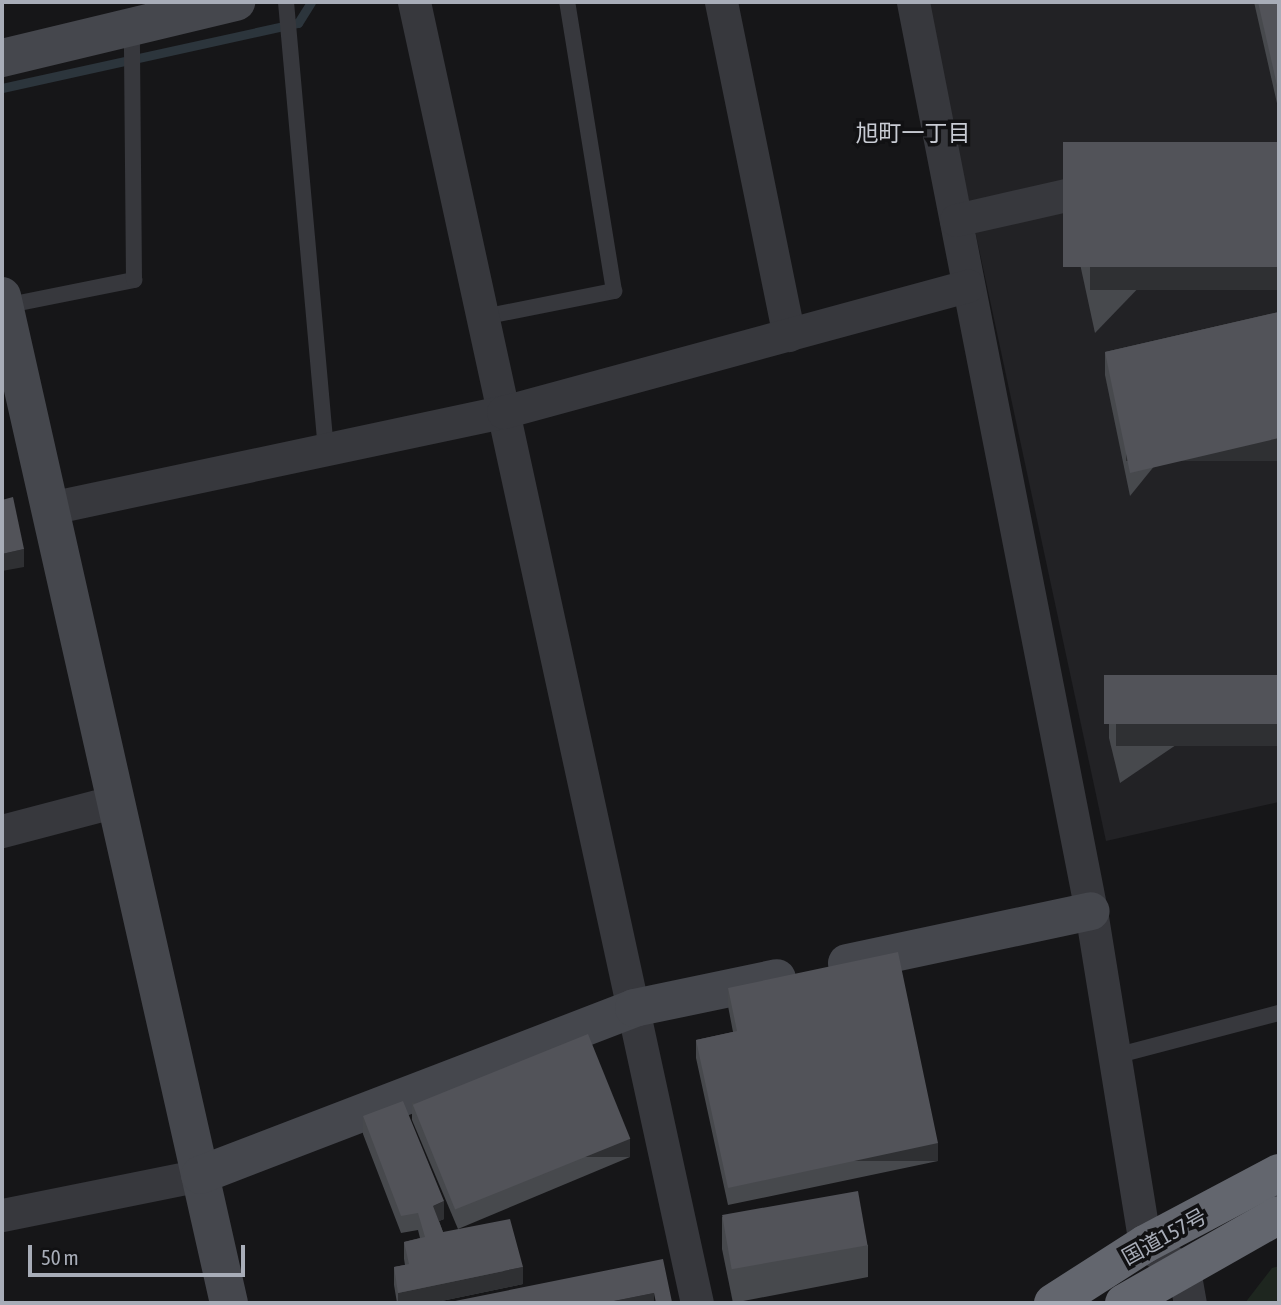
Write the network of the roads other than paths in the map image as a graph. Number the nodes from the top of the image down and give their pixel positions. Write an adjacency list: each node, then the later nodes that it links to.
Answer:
1 (286, 2): 16 (lane)
2 (414, 2): 13 (street)
3 (568, 2): 13 (lane)
4 (721, 2): 14 (street)
5 (913, 2): 10 (street)
6 (220, 4): 7 (street)
7 (132, 27): 8 (street); 12 (lane)
8 (2, 58)
9 (1144, 177): 10 (street)
10 (956, 220): 11 (street)
11 (968, 286): 14 (street); 20 (street)
12 (3, 301): 17 (street)
13 (483, 317): 15 (street)
14 (789, 335): 15 (street)
15 (503, 412): 16 (street); 21 (street)
16 (326, 450): 17 (street)
17 (50, 508): 18 (street)
18 (116, 802): 19 (street); 25 (street)
19 (2, 831)
20 (1091, 912): 21 (street); 23 (street)
21 (634, 1008): 25 (street); 31 (street)
22 (1279, 1013): 23 (lane)
23 (1115, 1056): 28 (street)
24 (1279, 1173): 28 (highway, 国道157号)
25 (200, 1175): 26 (street); 30 (street)
26 (2, 1215)
27 (1279, 1215): 29 (highway, 国道157号)
28 (1145, 1244): 29 (street); 32 (highway, 国道157号)
29 (1187, 1287): 33 (highway, 国道157号)
30 (229, 1303)
31 (697, 1303)
32 (1053, 1303)
33 (1124, 1303)

